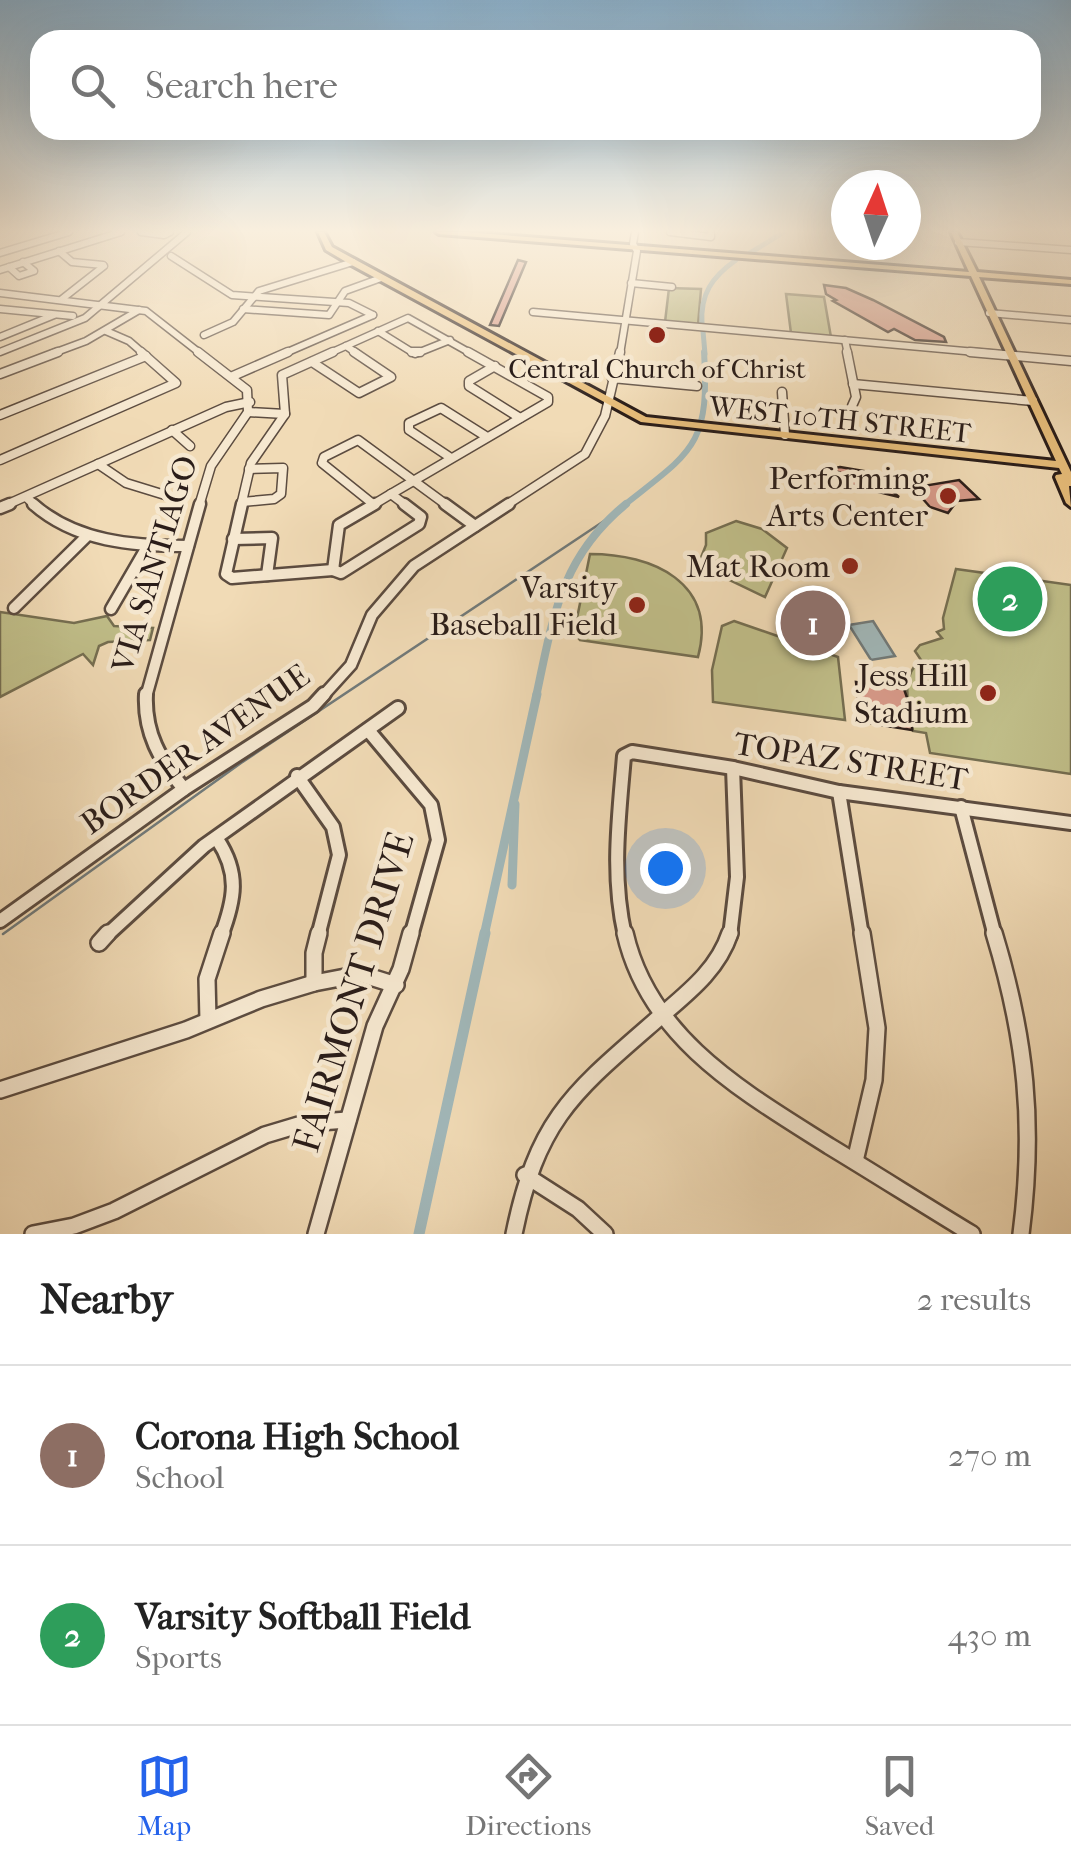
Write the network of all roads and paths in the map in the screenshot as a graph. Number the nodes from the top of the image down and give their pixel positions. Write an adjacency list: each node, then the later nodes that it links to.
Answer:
1 (74, 290): 12 (street)
2 (120, 290): 14 (street)
3 (223, 290): 11 (street)
4 (266, 290): 11 (street)
5 (350, 290): 13 (street)
6 (402, 290): 46 (main road, WEST 10TH STREET)
7 (629, 290): 24 (street, BORDER AVENUE)
8 (978, 290): 20 (main road)
9 (0, 293): 10 (street)
10 (30, 297): 12 (street); 17 (street)
11 (252, 298): 13 (street); 18 (street)
12 (61, 300): 14 (street)
13 (338, 303): 18 (street); 40 (street)
14 (103, 304): 16 (street); 33 (street)
15 (0, 309): 17 (street)
16 (140, 309): 26 (street); 40 (street)
17 (13, 310): 21 (street); 23 (street)
18 (244, 310): 28 (street)
19 (533, 312): 24 (street)
20 (989, 312): 25 (street); 34 (main road)
21 (54, 314): 22 (street); 29 (street)
22 (73, 316)
23 (0, 317)
24 (623, 320): 31 (street); 41 (street, BORDER AVENUE)
25 (1071, 320)
26 (106, 330): 35 (street); 39 (street)
27 (378, 331): 30 (street); 30 (street); 32 (street)
28 (204, 335)
29 (0, 337)
30 (450, 340): 38 (street)
31 (845, 340): 34 (street); 42 (street)
32 (346, 346): 37 (street); 37 (street)
33 (0, 352)
34 (1008, 354): 36 (street); 45 (main road)
35 (146, 356): 50 (street); 57 (street)
36 (1071, 361)
37 (312, 362): 49 (street)
38 (495, 366): 51 (street); 51 (street)
39 (0, 374)
40 (234, 376): 48 (street)
41 (612, 378): 43 (street); 46 (street, BORDER AVENUE)
42 (853, 384): 45 (street); 47 (street)
43 (697, 386)
44 (782, 392): 53 (street)
45 (1029, 401): 59 (main road)
46 (608, 402): 53 (main road, WEST 10TH STREET); 70 (street, BORDER AVENUE)
47 (852, 406)
48 (249, 407): 49 (street); 52 (street); 73 (street, VIA SANTIAGO)
49 (285, 414): 60 (street)
50 (0, 415)
51 (520, 418): 54 (street)
52 (172, 430): 55 (street); 58 (street)
53 (785, 435): 59 (main road, WEST 10TH STREET)
54 (487, 437): 56 (street); 56 (street)
55 (190, 446)
56 (451, 458): 61 (street)
57 (0, 460)
58 (98, 464): 64 (street); 65 (street)
59 (1063, 465): 62 (main road); 67 (main road)
60 (249, 469): 66 (street); 66 (street)
61 (413, 480): 63 (street); 68 (street); 70 (street)
62 (1071, 483)
63 (391, 494): 68 (street); 75 (street)
64 (165, 496)
65 (26, 497): 69 (street); 71 (street)
66 (242, 502): 72 (street)
67 (1071, 503)
68 (373, 504): 75 (street)
69 (0, 508)
70 (475, 526): 83 (street, BORDER AVENUE)
71 (86, 536): 74 (street); 77 (street)
72 (234, 539): 76 (street); 76 (street)
73 (188, 546): 74 (street); 83 (street, VIA SANTIAGO)
74 (147, 547): 78 (street)
75 (333, 570): 76 (street)
76 (267, 574)
77 (14, 608)
78 (111, 609)
79 (398, 708): 80 (street)
80 (368, 730): 82 (street); 91 (street, FAIRMONT DRIVE)
81 (733, 768): 84 (street, TOPAZ STREET); 92 (street); 92 (street, TOPAZ STREET)
82 (297, 776): 87 (street); 90 (street)
83 (184, 789): 88 (street, BORDER AVENUE)
84 (839, 792): 85 (street, TOPAZ STREET); 96 (street)
85 (960, 808): 86 (street, TOPAZ STREET); 103 (street)
86 (1071, 824)
87 (217, 839): 89 (street); 93 (street)
88 (0, 922)
89 (99, 943)
90 (314, 983): 91 (street); 93 (street)
91 (396, 985): 95 (street, FAIRMONT DRIVE)
92 (661, 1016): 96 (street); 97 (street)
93 (208, 1020): 94 (street)
94 (0, 1090)
95 (348, 1120): 98 (street); 99 (street, FAIRMONT DRIVE)
96 (855, 1162): 102 (street)
97 (525, 1175): 100 (street); 101 (street)
98 (33, 1234)
99 (316, 1234)
100 (514, 1234)
101 (605, 1234)
102 (972, 1234)
103 (1022, 1234)

